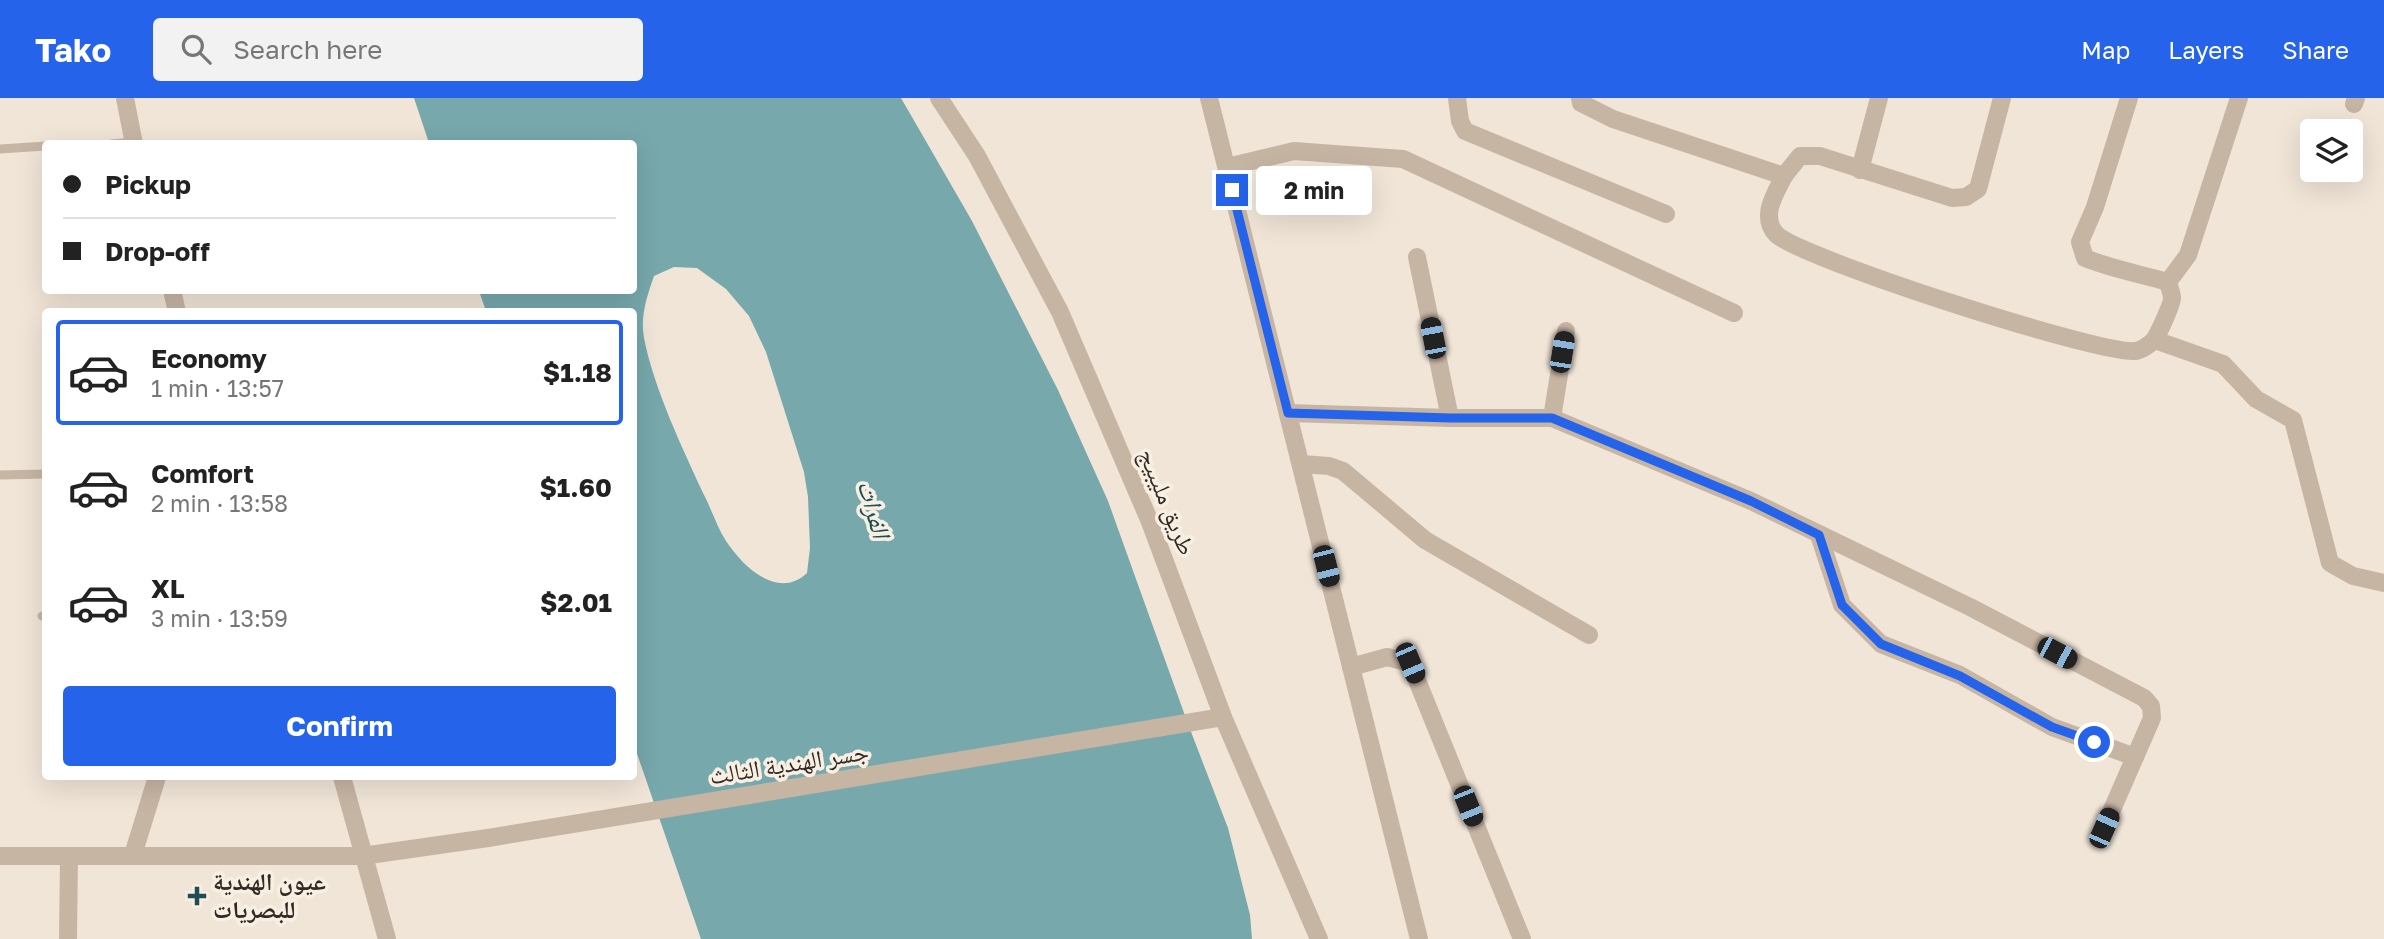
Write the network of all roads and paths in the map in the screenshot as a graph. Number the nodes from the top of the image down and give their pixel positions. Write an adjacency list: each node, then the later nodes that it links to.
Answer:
1 (125, 98): 10 (street)
2 (939, 98): 32 (street, طريق مليبيج)
3 (1209, 98): 13 (street)
4 (1457, 98): 16 (street)
5 (1580, 98): 15 (street)
6 (1879, 98): 14 (street)
7 (2002, 98): 14 (street)
8 (2129, 98): 18 (street)
9 (2239, 98): 18 (street)
10 (133, 140)
11 (42, 146): 12 (lane)
12 (0, 149)
13 (1227, 167): 19 (street); 22 (street)
14 (1860, 170): 15 (street)
15 (1784, 176): 21 (street)
16 (1666, 214)
17 (1417, 257): 23 (street)
18 (2168, 282): 21 (street)
19 (1734, 313)
20 (1566, 331): 24 (street)
21 (2155, 340): 29 (street)
22 (1288, 413): 23 (street); 25 (street)
23 (1450, 418): 24 (street)
24 (1552, 418): 28 (street)
25 (1301, 464): 30 (street); 31 (street)
26 (42, 474): 27 (lane)
27 (0, 475)
28 (1819, 535): 33 (street); 33 (street)
29 (2384, 583)
30 (1589, 635)
31 (1351, 667): 44 (street); 45 (street)
32 (1223, 717): 40 (street, جسر الهندية الثالث); 43 (street, طريق مليبيج)
33 (2135, 757): 36 (street)
34 (156, 780): 37 (street)
35 (343, 780): 40 (street)
36 (2104, 828)
37 (133, 855): 39 (street, جسر الهندية الثالث); 40 (street, جسر الهندية الثالث)
38 (0, 856): 39 (street, جسر الهندية الثالث)
39 (69, 856): 41 (street)
40 (362, 856): 42 (street)
41 (68, 939)
42 (387, 939)
43 (1319, 939)
44 (1419, 939)
45 (1522, 939)

